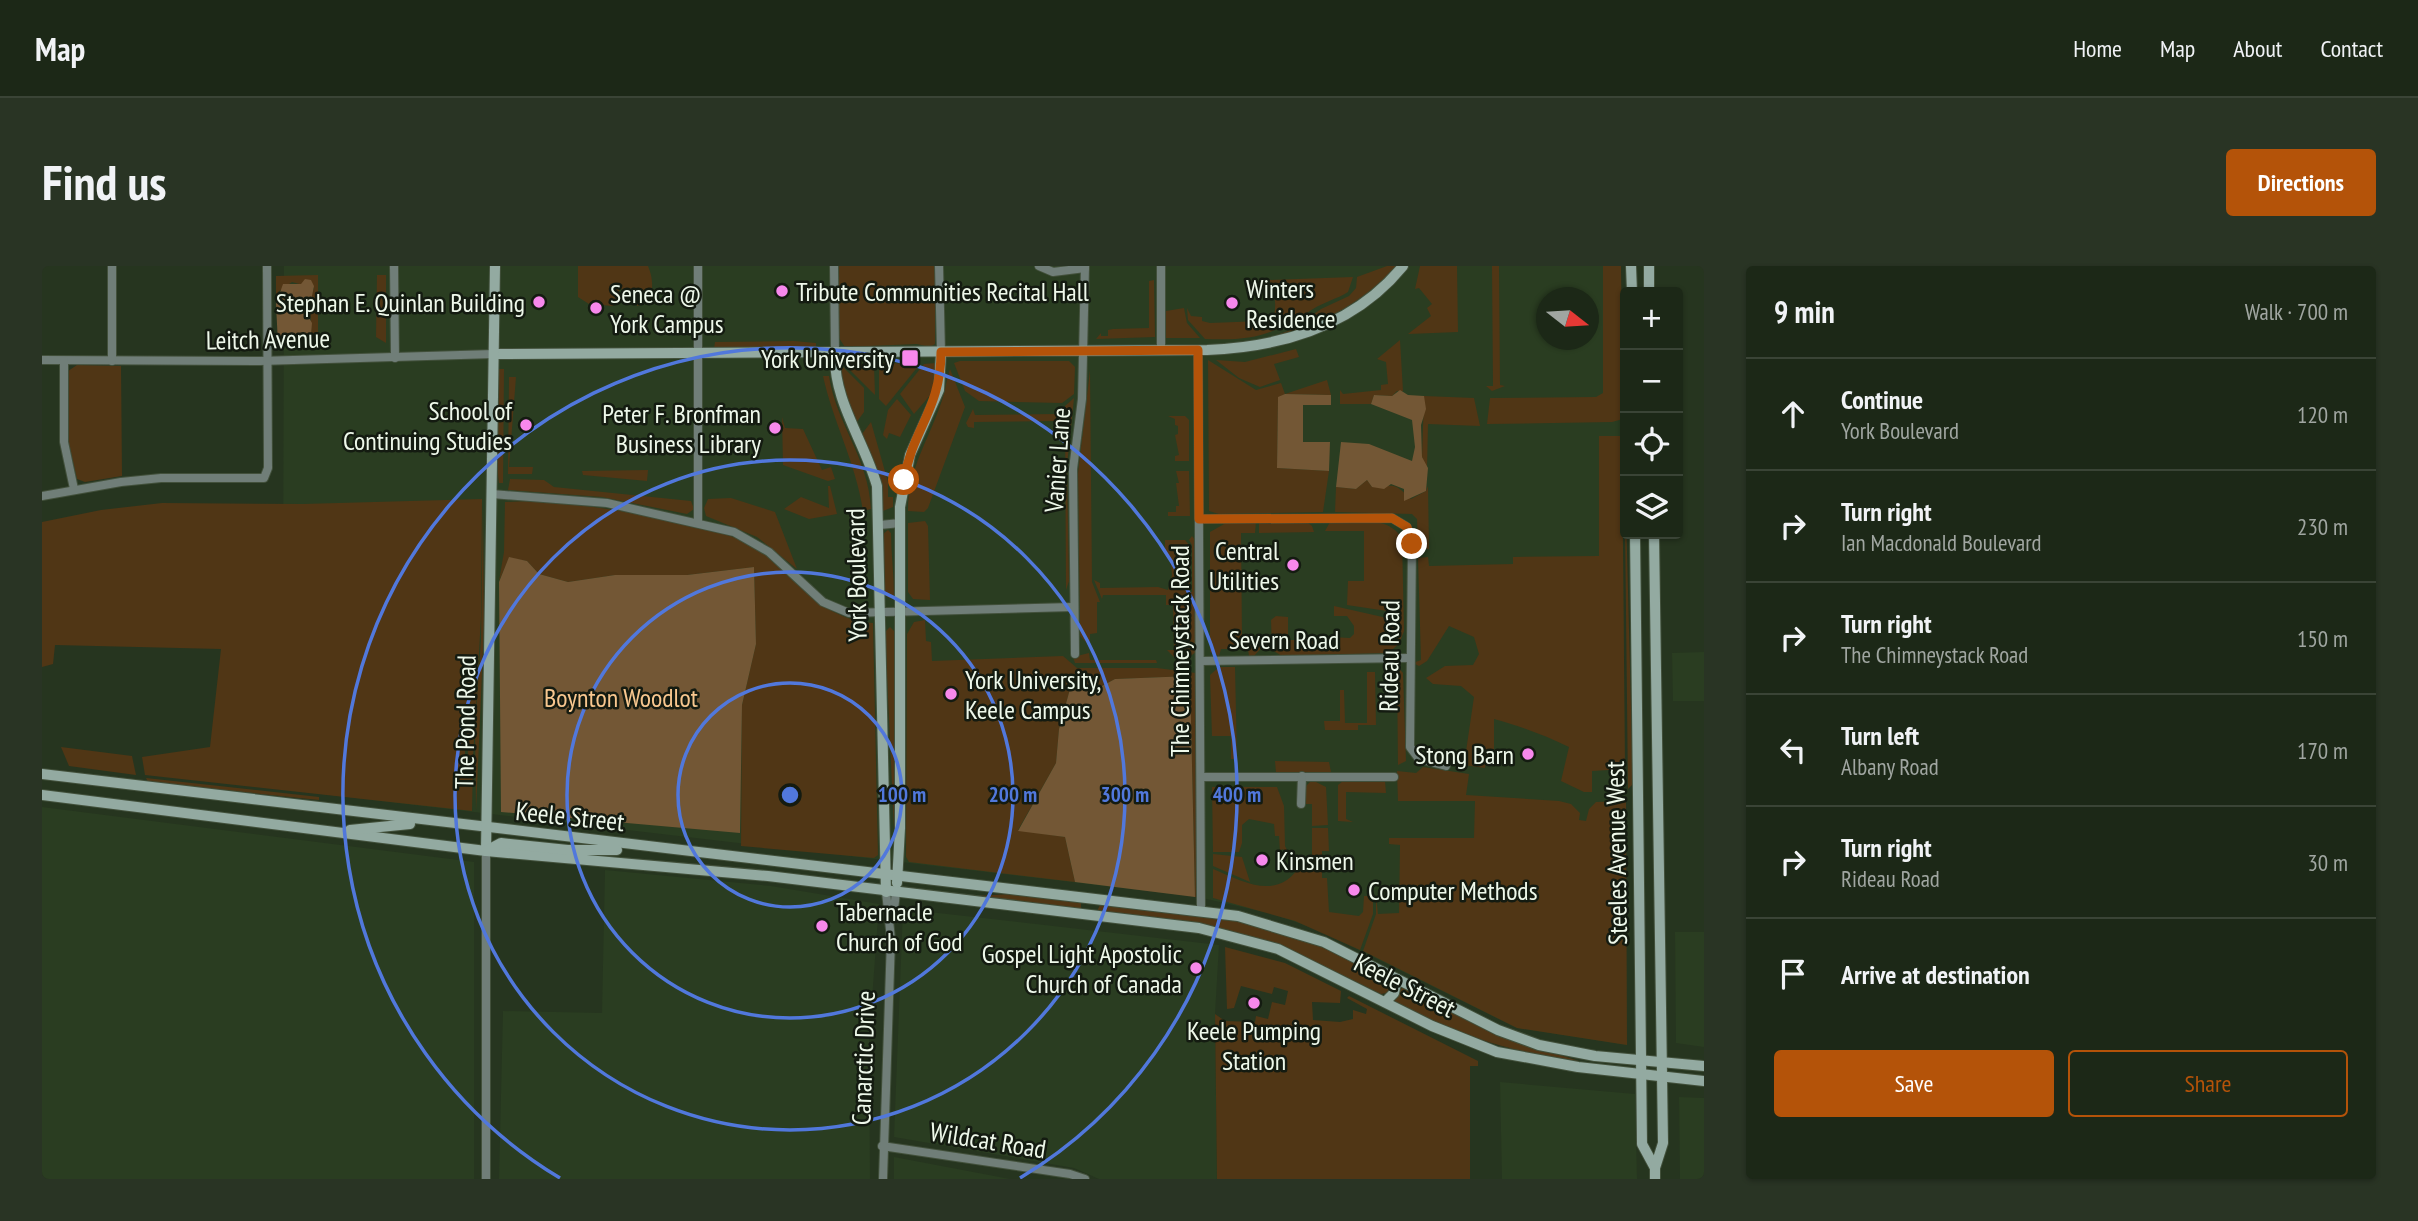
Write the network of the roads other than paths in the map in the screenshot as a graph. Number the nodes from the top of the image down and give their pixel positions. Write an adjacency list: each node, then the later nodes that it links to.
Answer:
1 (112, 266): 27 (street)
2 (267, 266): 26 (street)
3 (394, 266): 23 (street)
4 (495, 266): 21 (main road, The Pond Road)
5 (698, 266): 22 (street)
6 (834, 266): 20 (street, York Boulevard)
7 (939, 266): 19 (street, York Boulevard)
8 (1039, 266): 13 (street, Vanier Lane)
9 (1161, 266): 16 (street)
10 (1404, 266): 18 (main road)
11 (1632, 266): 14 (main road)
12 (1649, 266): 15 (main road)
13 (1085, 267): 17 (street, Vanier Lane)
14 (1632, 287)
15 (1649, 287)
16 (1161, 349): 17 (main road); 18 (main road)
17 (1083, 350): 19 (main road); 37 (street, Vanier Lane)
18 (1198, 350): 31 (street, The Chimneystack Road)
19 (941, 352): 20 (main road); 33 (main road, York Boulevard)
20 (835, 353): 22 (main road); 34 (main road, York Boulevard)
21 (494, 354): 22 (main road); 23 (street, Leitch Avenue); 29 (main road, The Pond Road)
22 (700, 354): 32 (street)
23 (395, 358): 26 (street, Leitch Avenue)
24 (42, 360): 25 (street, Leitch Avenue)
25 (64, 360): 27 (street, Leitch Avenue); 28 (street)
26 (267, 360): 27 (street, Leitch Avenue); 28 (street)
27 (112, 361)
28 (74, 489): 30 (street)
29 (492, 494): 32 (street); 50 (main road, The Pond Road)
30 (42, 496)
31 (1199, 519): 41 (street, Rideau Road); 42 (street, The Chimneystack Road)
32 (698, 522): 39 (street)
33 (900, 523): 34 (street); 38 (main road, York Boulevard)
34 (880, 525): 39 (main road, York Boulevard)
35 (1635, 539): 61 (main road, Steeles Avenue West)
36 (1654, 539): 62 (main road, Steeles Avenue West)
37 (1073, 607): 38 (street); 40 (street, Vanier Lane)
38 (900, 611): 39 (street); 54 (main road, York Boulevard)
39 (879, 612): 54 (main road, York Boulevard)
40 (1075, 654)
41 (1409, 658): 42 (street, Severn Road); 43 (street, Rideau Road)
42 (1201, 661): 46 (street, The Chimneystack Road)
43 (1446, 766)
44 (42, 774): 50 (main road, Keele Street)
45 (1302, 776): 46 (street); 47 (street); 49 (street)
46 (1201, 777): 57 (street, The Chimneystack Road)
47 (1394, 777)
48 (42, 795): 51 (main road, Keele Street)
49 (1301, 804)
50 (486, 829): 51 (main road); 52 (main road, Keele Street); 53 (main road, The Pond Road)
51 (335, 832): 53 (main road, Keele Street)
52 (652, 848): 53 (main road); 54 (main road, Keele Street)
53 (486, 850): 55 (main road, Keele Street); 69 (street, The Pond Road)
54 (892, 876): 55 (main road, Canarctic Drive); 56 (main road, Keele Street)
55 (891, 892): 58 (main road, Keele Street); 67 (street, Canarctic Drive)
56 (1093, 898): 57 (main road, Keele Street); 58 (main road)
57 (1201, 910): 59 (main road, Keele Street)
58 (1089, 915): 60 (main road, Keele Street)
59 (1397, 979): 60 (main road); 61 (main road, Keele Street)
60 (1385, 1002): 64 (main road, Keele Street)
61 (1642, 1060): 62 (main road, Keele Street); 64 (main road, Steeles Avenue West)
62 (1662, 1062): 63 (main road, Keele Street); 65 (main road, Steeles Avenue West)
63 (1704, 1066)
64 (1642, 1076): 65 (main road, Keele Street); 68 (main road, Steeles Avenue West)
65 (1663, 1078): 66 (main road, Keele Street); 68 (main road, Steeles Avenue West)
66 (1704, 1081)
67 (883, 1146): 70 (street, Canarctic Drive); 71 (street, Wildcat Road)
68 (1655, 1174)
69 (486, 1179)
70 (883, 1179)
71 (1085, 1179)

